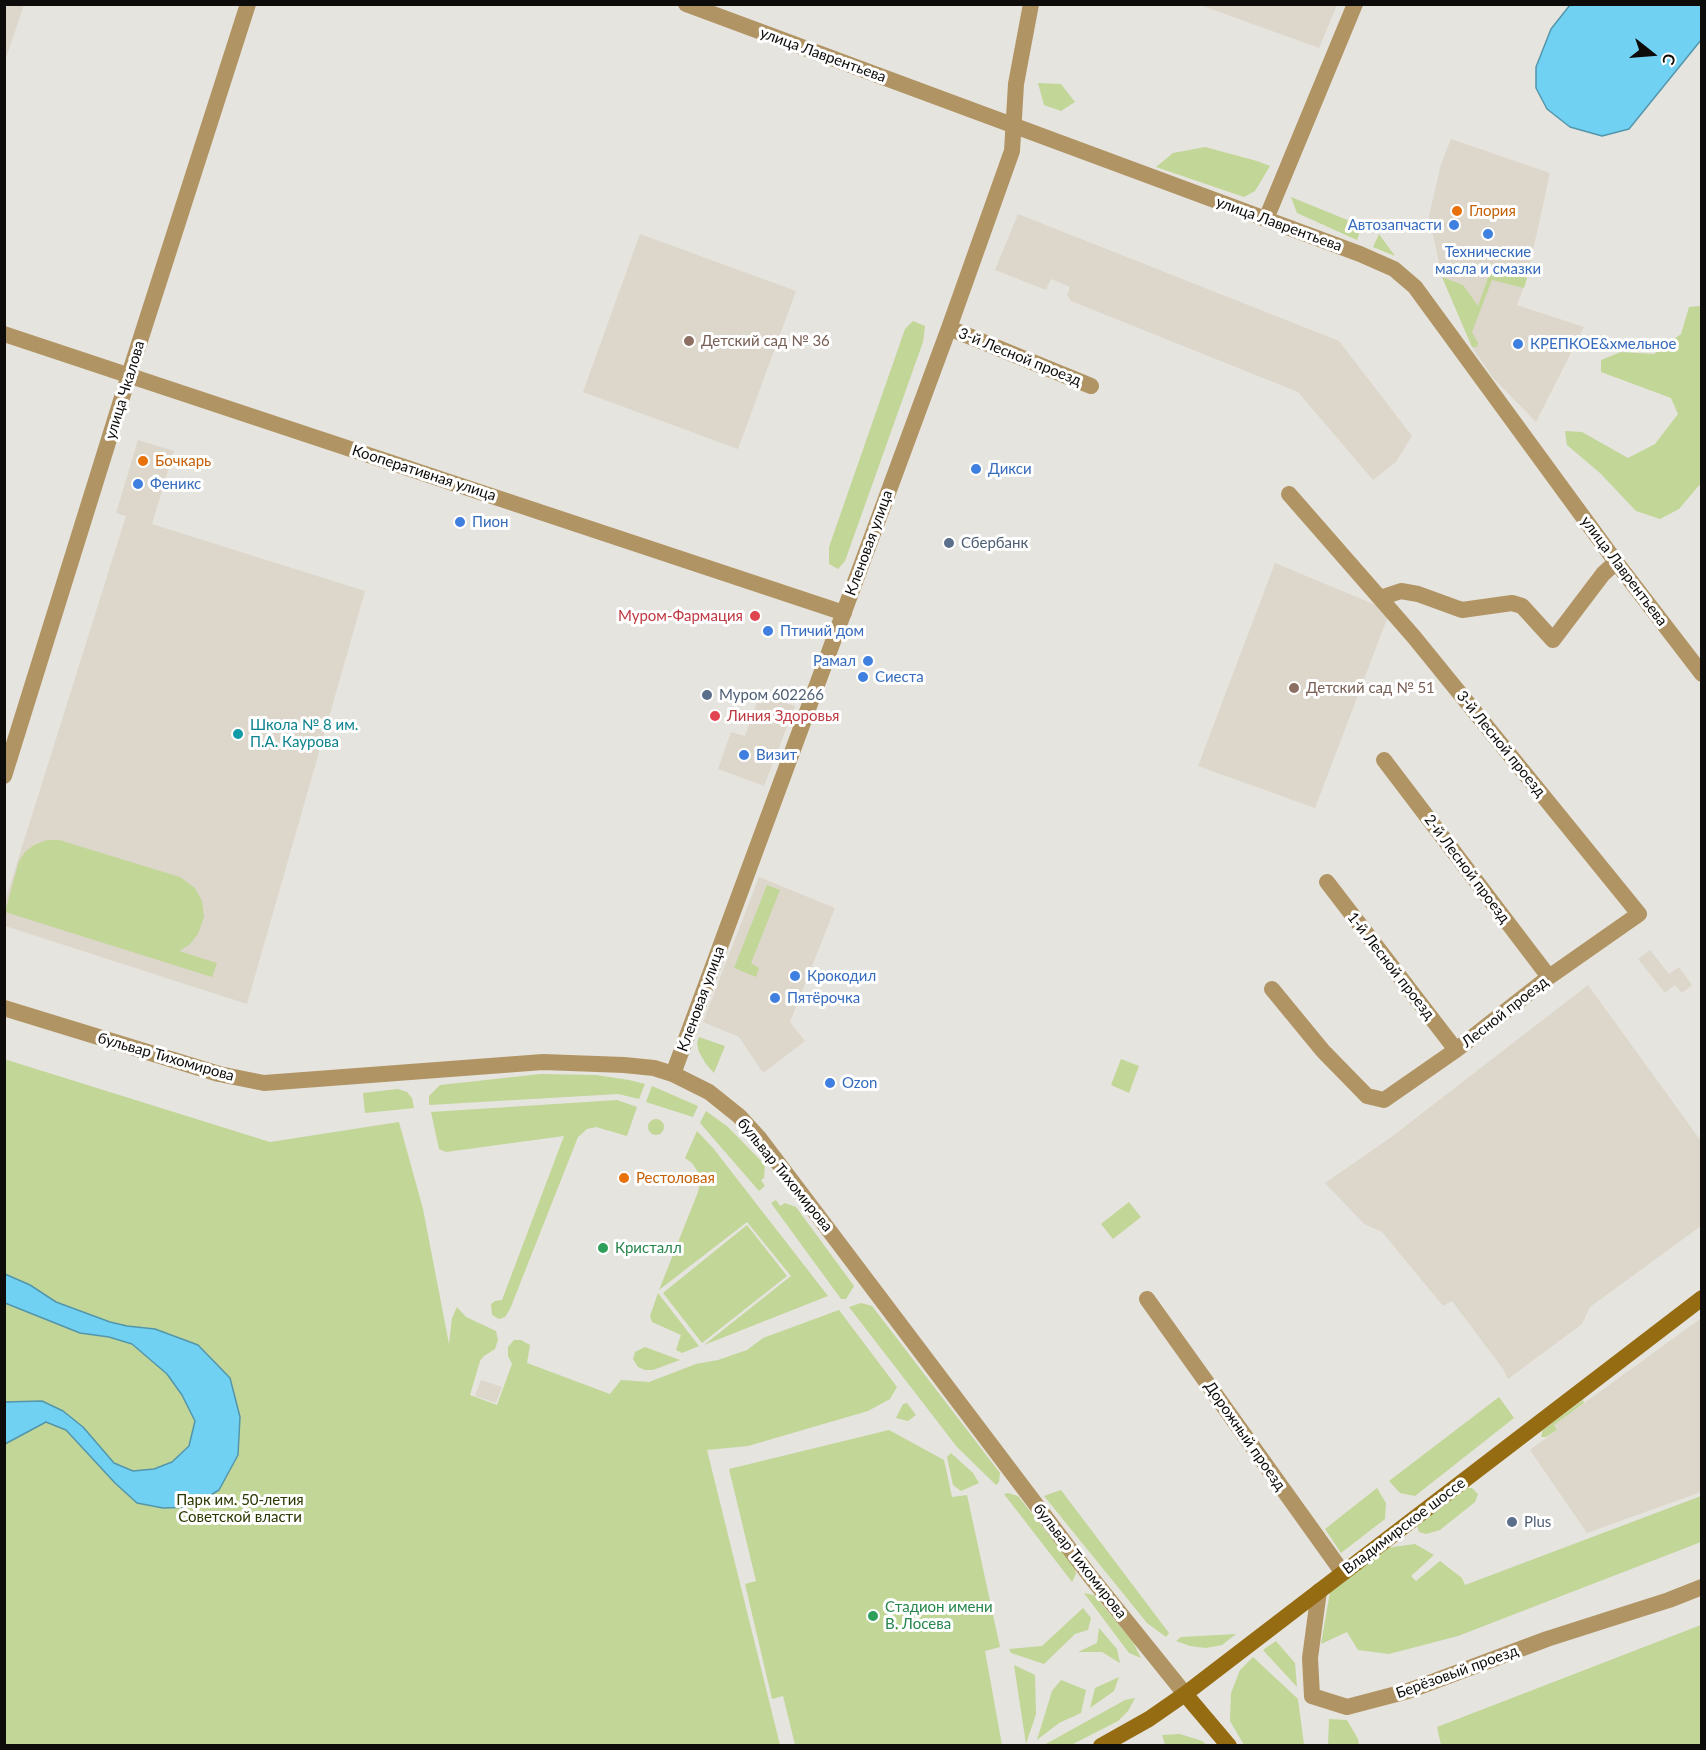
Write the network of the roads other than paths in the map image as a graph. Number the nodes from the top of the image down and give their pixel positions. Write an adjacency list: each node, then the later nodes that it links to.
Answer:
1 (248, 4): 9 (street, улица Чкалова)
2 (686, 4): 5 (street, улица Лаврентьева)
3 (1031, 4): 5 (street, Кленовая улица)
4 (1355, 4): 6 (street)
5 (1014, 126): 6 (street, улица Лаврентьева); 7 (street, Кленовая улица)
6 (1266, 219): 12 (street, улица Лаврентьева)
7 (949, 328): 10 (street, 3-й Лесной проезд); 14 (street, Кленовая улица)
8 (4, 334): 9 (street, Кооперативная улица)
9 (129, 375): 14 (street, Кооперативная улица); 17 (street, улица Чкалова)
10 (1091, 386)
11 (1289, 494): 13 (street, 3-й Лесной проезд)
12 (1616, 562): 13 (street); 15 (street, улица Лаврентьева)
13 (1380, 598): 19 (street, 3-й Лесной проезд)
14 (844, 612): 24 (street, Кленовая улица)
15 (1701, 674)
16 (1384, 760): 20 (street, 2-й Лесной проезд)
17 (4, 776)
18 (1327, 882): 23 (street, 1-й Лесной проезд)
19 (1639, 914): 20 (street, Лесной проезд)
20 (1549, 977): 23 (street, Лесной проезд)
21 (1272, 989): 23 (street, Лесной проезд)
22 (4, 1008): 24 (street, бульвар Тихомирова)
23 (1455, 1050)
24 (673, 1074): 30 (street, бульвар Тихомирова)
25 (1701, 1298): 27 (main road, Владимирское шоссе)
26 (1147, 1299): 27 (street, Дорожный проезд)
27 (1342, 1573): 29 (main road, Владимирское шоссе)
28 (1701, 1587): 29 (street, Берёзовый проезд)
29 (1319, 1591): 30 (main road, Владимирское шоссе)
30 (1185, 1694): 31 (main road, Владимирское шоссе); 32 (main road)
31 (1101, 1746)
32 (1229, 1746)

